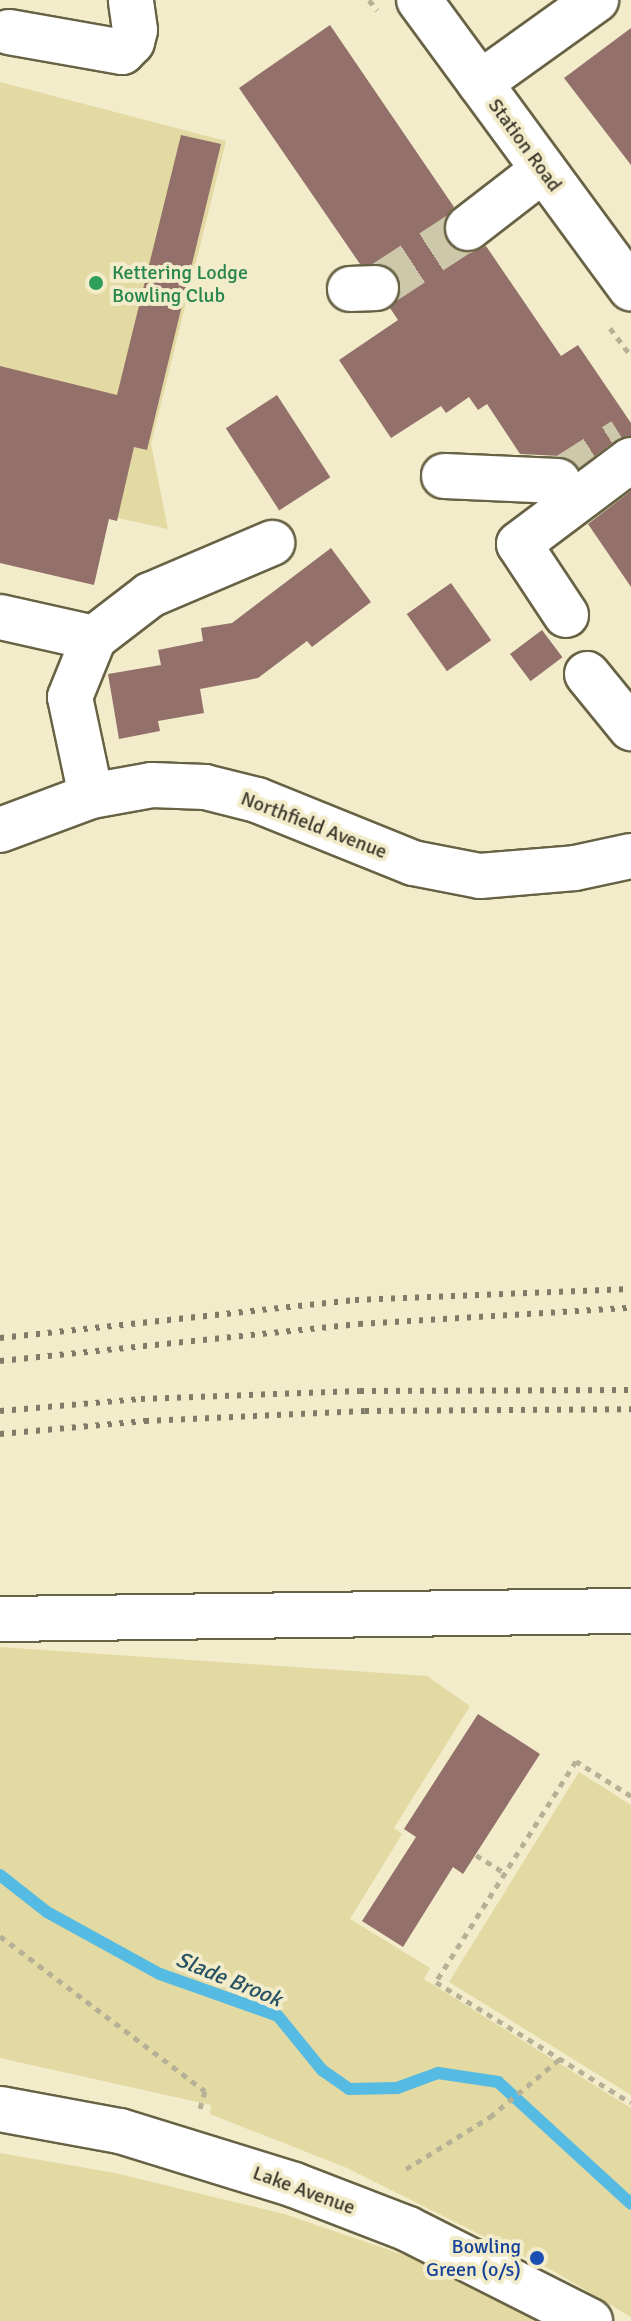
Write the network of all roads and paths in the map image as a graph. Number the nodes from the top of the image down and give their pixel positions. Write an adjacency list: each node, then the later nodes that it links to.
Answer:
1 (131, 0): 4 (street)
2 (419, 0): 5 (street, Station Road)
3 (596, 0): 5 (street)
4 (9, 32)
5 (480, 83): 6 (street, Station Road)
6 (543, 170): 7 (street); 8 (street, Station Road)
7 (468, 228)
8 (631, 289)
9 (628, 445): 13 (street)
10 (444, 476): 11 (street)
11 (558, 481)
12 (272, 543): 15 (street)
13 (566, 615)
14 (0, 617): 15 (street)
15 (94, 638): 18 (street)
16 (587, 674): 17 (street)
17 (631, 728)
18 (91, 796): 19 (street, Northfield Avenue); 20 (street, Northfield Avenue)
19 (0, 830)
20 (631, 856)
21 (631, 1611): 22 (street)
22 (0, 1619)
23 (631, 1796): 25 (path)
24 (476, 1855): 25 (path)
25 (505, 1873): 27 (path)
26 (0, 1936): 28 (path)
27 (562, 2057): 29 (path); 31 (path)
28 (205, 2091)
29 (631, 2103)
30 (0, 2109): 32 (street, Lake Avenue)
31 (406, 2169)
32 (590, 2321)

